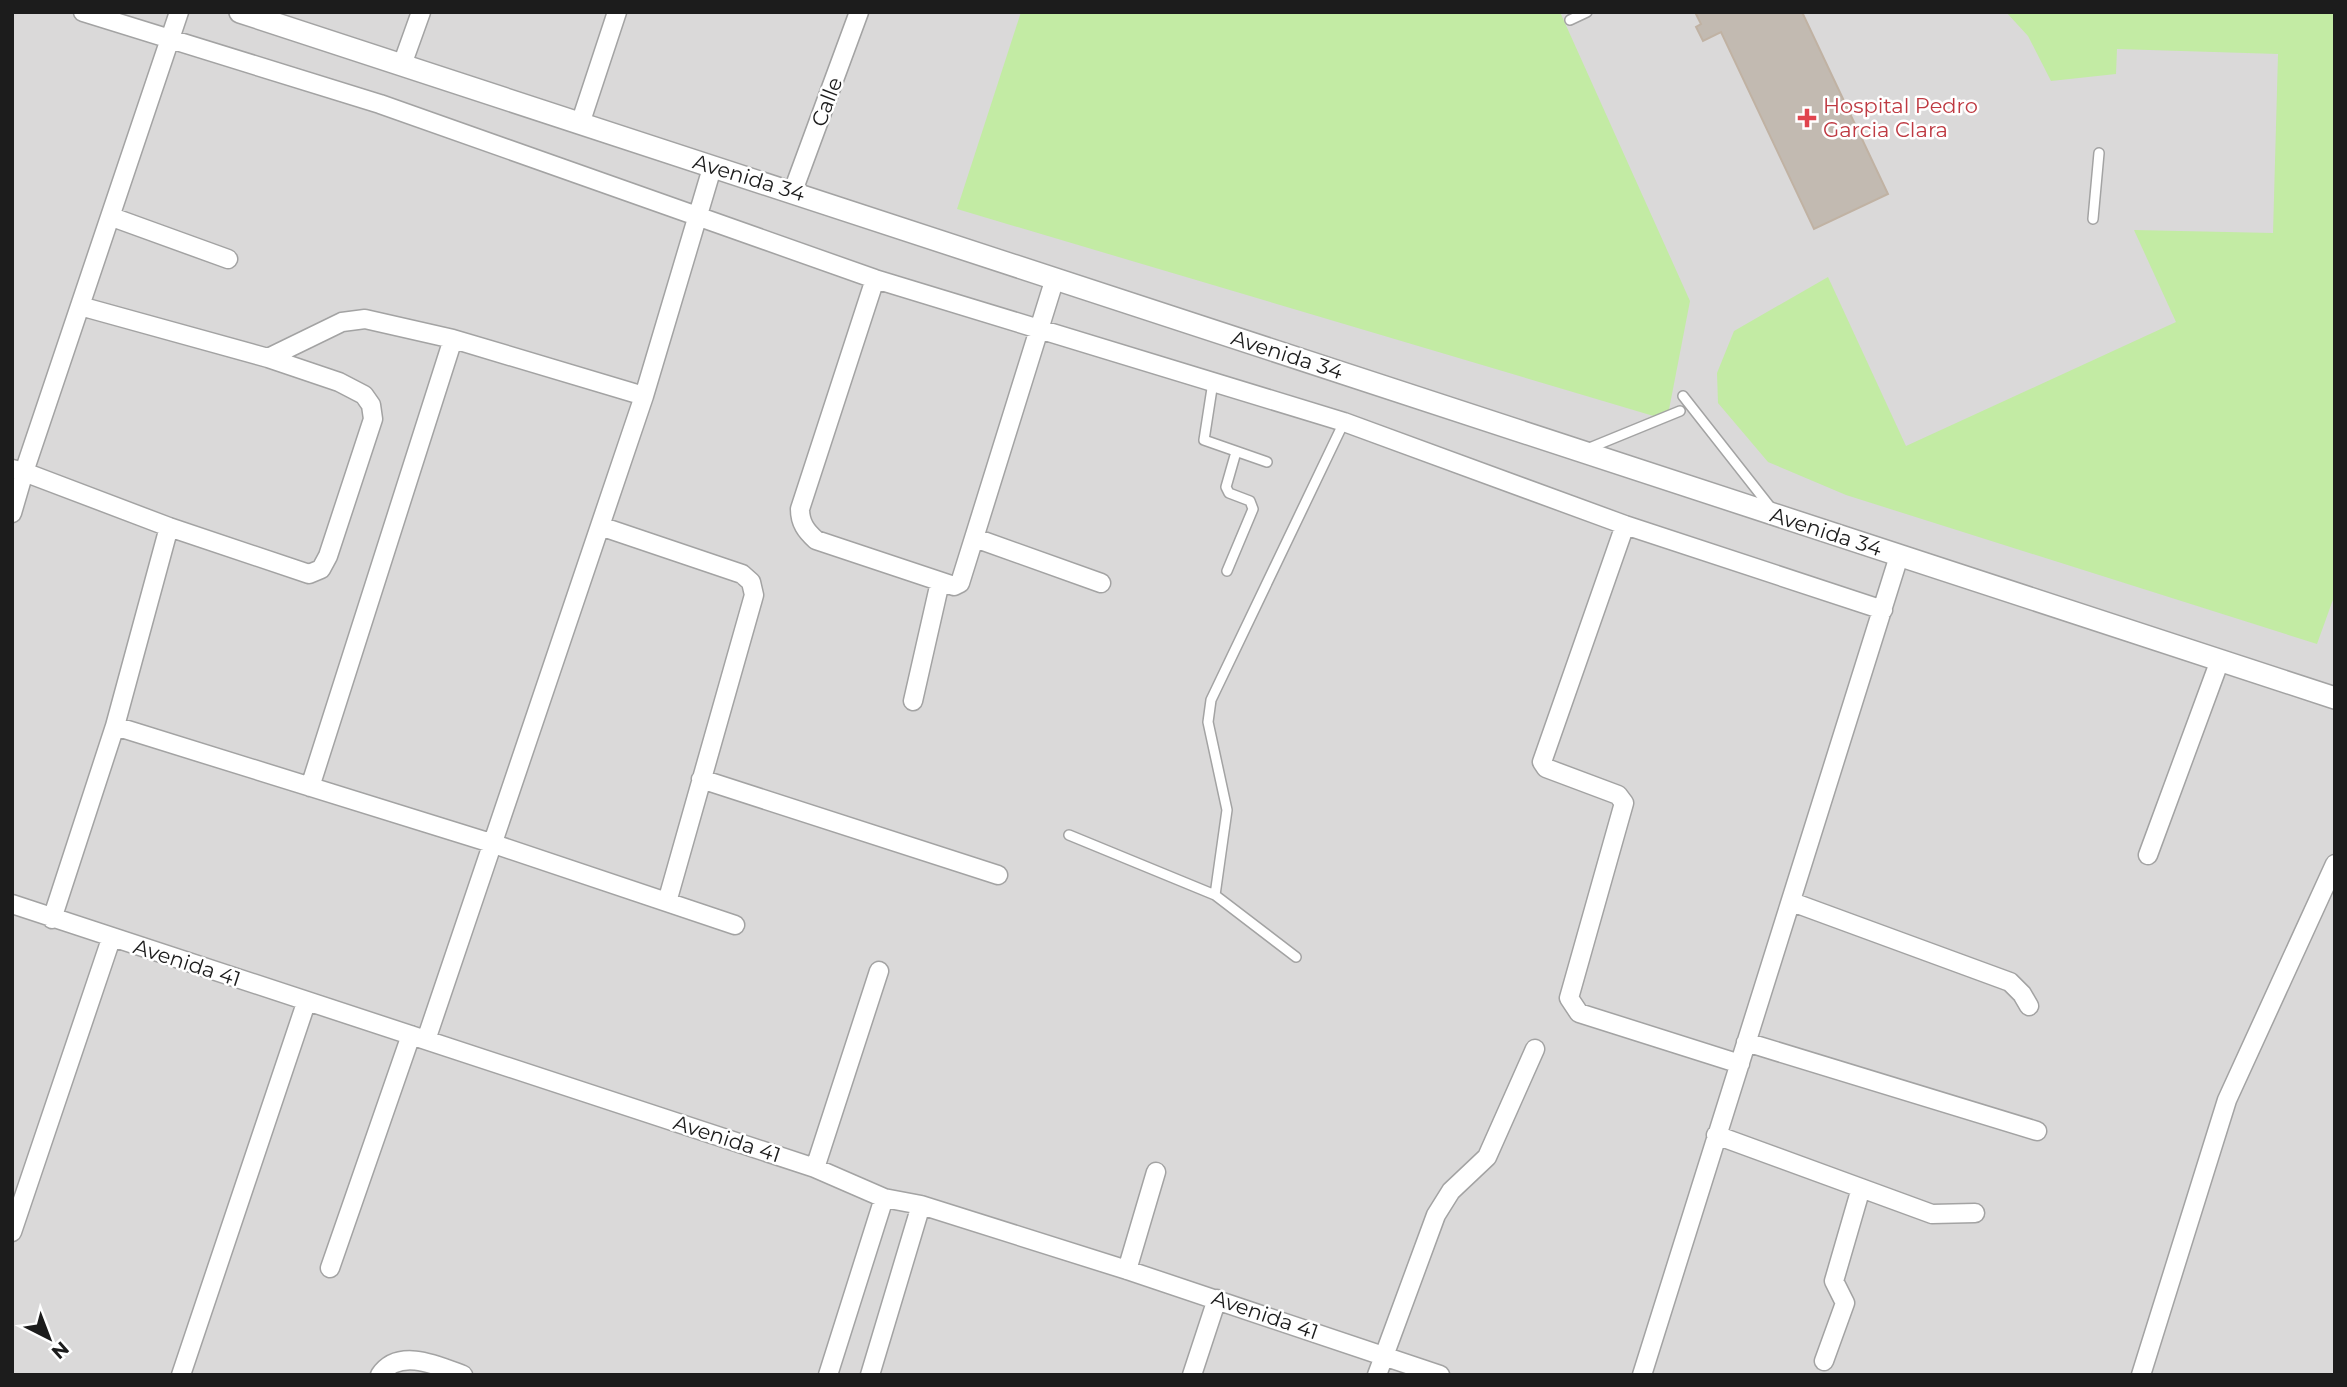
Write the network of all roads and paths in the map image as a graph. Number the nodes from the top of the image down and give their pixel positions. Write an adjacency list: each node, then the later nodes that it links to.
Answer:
1 (83, 12): 9 (street)
2 (178, 12): 9 (street)
3 (240, 12): 10 (street, Avenida 34)
4 (421, 12): 10 (street)
5 (617, 12): 11 (street)
6 (859, 12): 14 (street, Calle)
7 (1587, 12): 8 (lane)
8 (1570, 20)
9 (170, 41): 15 (street); 16 (street)
10 (402, 65): 11 (street, Avenida 34)
11 (580, 124): 13 (street, Avenida 34)
12 (2099, 153): 17 (lane)
13 (712, 168): 14 (street, Avenida 34); 16 (street)
14 (793, 191): 19 (street, Avenida 34)
15 (112, 217): 18 (street); 21 (street)
16 (697, 218): 20 (street); 26 (street)
17 (2094, 219)
18 (229, 259)
19 (1055, 278): 22 (street); 30 (street, Avenida 34)
20 (875, 279): 22 (street); 42 (street)
21 (80, 306): 24 (street); 33 (street)
22 (1039, 330): 25 (street); 39 (street)
23 (453, 339): 24 (street); 26 (street); 50 (street)
24 (268, 358): 38 (street)
25 (1213, 382): 29 (street); 31 (lane)
26 (644, 396): 37 (street)
27 (1683, 396): 35 (lane)
28 (1680, 411): 30 (lane)
29 (1345, 422): 36 (street); 56 (lane)
30 (1582, 451): 35 (street, Avenida 34)
31 (1236, 452): 32 (lane); 41 (lane)
32 (1267, 463)
33 (18, 470): 34 (street); 38 (street)
34 (12, 513)
35 (1776, 515): 40 (street, Avenida 34)
36 (1625, 525): 44 (street); 70 (street)
37 (600, 526): 49 (street); 52 (street)
38 (169, 527): 48 (street)
39 (975, 538): 42 (street); 43 (street)
40 (1899, 556): 44 (street); 45 (street, Avenida 34)
41 (1227, 571)
42 (940, 582): 47 (street)
43 (1101, 583)
44 (1884, 610): 58 (street)
45 (2220, 660): 46 (street, Avenida 34); 53 (street)
46 (2335, 698)
47 (913, 701)
48 (115, 726): 50 (street); 60 (street)
49 (701, 779): 55 (street); 57 (street)
50 (310, 787): 52 (street)
51 (1069, 835): 56 (lane)
52 (491, 843): 57 (street); 67 (street)
53 (2148, 855)
54 (2335, 864): 94 (street)
55 (998, 876)
56 (1215, 895): 63 (lane)
57 (667, 902): 61 (street)
58 (1792, 902): 66 (street); 68 (street)
59 (12, 904): 60 (street, Avenida 41)
60 (52, 919): 62 (street, Avenida 41)
61 (735, 925)
62 (111, 939): 65 (street, Avenida 41); 79 (street)
63 (1296, 957)
64 (879, 971): 73 (street)
65 (306, 1003): 67 (street, Avenida 41); 85 (street)
66 (2029, 1006)
67 (418, 1038): 73 (street, Avenida 41); 80 (street)
68 (1746, 1042): 70 (street); 71 (street)
69 (1535, 1049): 83 (street)
70 (1740, 1063): 72 (street)
71 (2037, 1131)
72 (1716, 1135): 75 (street); 93 (street)
73 (815, 1168): 76 (street, Avenida 41)
74 (1156, 1172): 81 (street)
75 (1861, 1188): 78 (street); 84 (street)
76 (884, 1198): 77 (street, Avenida 41); 88 (street)
77 (922, 1205): 81 (street, Avenida 41); 89 (street)
78 (1975, 1213)
79 (12, 1232)
80 (330, 1268)
81 (1127, 1270): 82 (street, Avenida 41)
82 (1217, 1298): 83 (street, Avenida 41); 90 (street)
83 (1384, 1355): 91 (street); 92 (street, Avenida 41)
84 (1824, 1361)
85 (181, 1375)
86 (380, 1375): 87 (street)
87 (463, 1375)
88 (828, 1375)
89 (870, 1375)
90 (1192, 1375)
91 (1377, 1375)
92 (1440, 1375)
93 (1642, 1375)
94 (2141, 1375)

